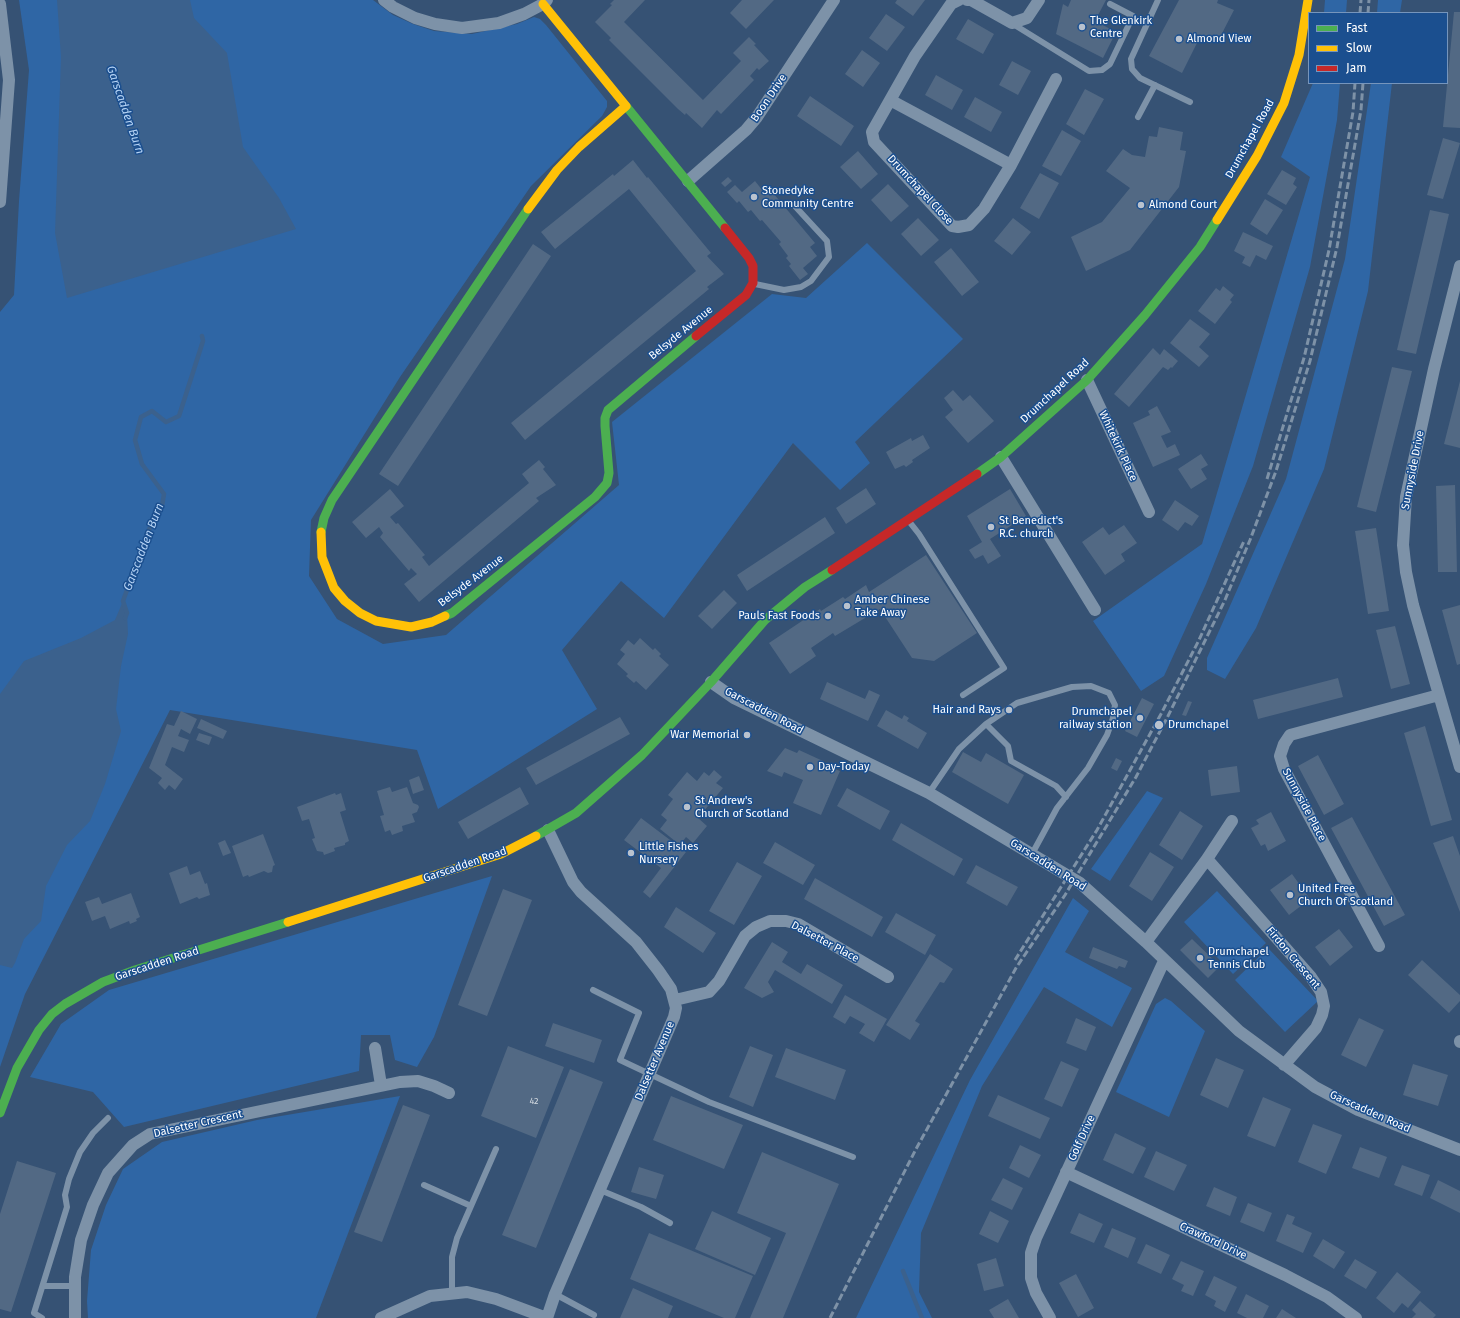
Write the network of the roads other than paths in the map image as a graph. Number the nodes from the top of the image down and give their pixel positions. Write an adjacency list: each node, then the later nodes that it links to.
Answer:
1 (384, 0): 8 (street)
2 (834, 0): 19 (street, Boon Drive)
3 (959, 0): 14 (street, Drumchapel Close)
4 (967, 0): 11 (street)
5 (1039, 0): 11 (street)
6 (1158, 0): 13 (lane)
7 (1308, 0): 24 (street, Drumchapel Road)
8 (545, 2): 16 (street)
9 (0, 4): 20 (street)
10 (1110, 4): 11 (lane)
11 (1012, 23)
12 (1056, 79): 18 (street, Drumchapel Close)
13 (1155, 85): 15 (lane); 17 (lane)
14 (890, 100): 18 (street); 18 (street, Drumchapel Close)
15 (1190, 102)
16 (626, 106): 19 (street); 23 (street, Belsyde Avenue)
17 (1138, 117)
18 (1011, 165)
19 (688, 181): 23 (street)
20 (0, 202)
21 (793, 204): 23 (lane)
22 (1460, 266): 31 (street, Sunnyside Drive)
23 (753, 283)
24 (1087, 380): 25 (street, Drumchapel Road); 26 (street, Whitekirk Place)
25 (1001, 457): 27 (street, Drumchapel Road); 28 (street)
26 (1149, 512)
27 (908, 519): 29 (street, Drumchapel Road); 30 (lane)
28 (1095, 610)
29 (711, 682): 34 (street, Garscadden Road); 37 (street, Garscadden Road)
30 (963, 695)
31 (1439, 695): 33 (street, Sunnyside Drive); 41 (street, Sunnyside Place)
32 (986, 724): 34 (lane); 35 (lane); 35 (lane)
33 (1460, 767)
34 (929, 793): 38 (street, Garscadden Road)
35 (1066, 797): 38 (lane)
36 (1232, 821): 39 (street)
37 (548, 830): 45 (street); 51 (street, Garscadden Road)
38 (1032, 854): 40 (street, Garscadden Road)
39 (1207, 859): 40 (street); 47 (street, Firdon Crescent)
40 (1146, 942): 42 (street, Garscadden Road)
41 (1379, 946)
42 (1164, 961): 47 (street, Garscadden Road); 56 (street, Golf Drive)
43 (888, 977): 45 (street, Dalsetter Place)
44 (593, 990): 48 (lane)
45 (675, 1000): 48 (street, Dalsetter Avenue)
46 (375, 1048): 49 (street)
47 (1284, 1065): 54 (street, Garscadden Road)
48 (650, 1074): 55 (lane); 58 (street, Dalsetter Avenue)
49 (381, 1085): 50 (street, Dalsetter Crescent); 62 (street, Dalsetter Crescent)
50 (449, 1093)
51 (0, 1113)
52 (108, 1118): 61 (lane)
53 (496, 1149): 59 (lane)
54 (1460, 1150)
55 (853, 1157)
56 (1066, 1172): 70 (street, Golf Drive); 71 (street, Crawford Drive)
57 (424, 1185): 59 (lane)
58 (600, 1190): 60 (lane); 64 (street, Dalsetter Avenue)
59 (471, 1206): 63 (lane)
60 (670, 1223)
61 (42, 1286): 62 (lane); 66 (lane)
62 (74, 1286): 67 (street, Dalsetter Crescent)
63 (452, 1294): 68 (street); 69 (street)
64 (555, 1294): 65 (lane); 69 (street, Dalsetter Avenue)
65 (594, 1315)
66 (42, 1318)
67 (75, 1318)
68 (381, 1318)
69 (547, 1318)
70 (1050, 1318)
71 (1356, 1318)

